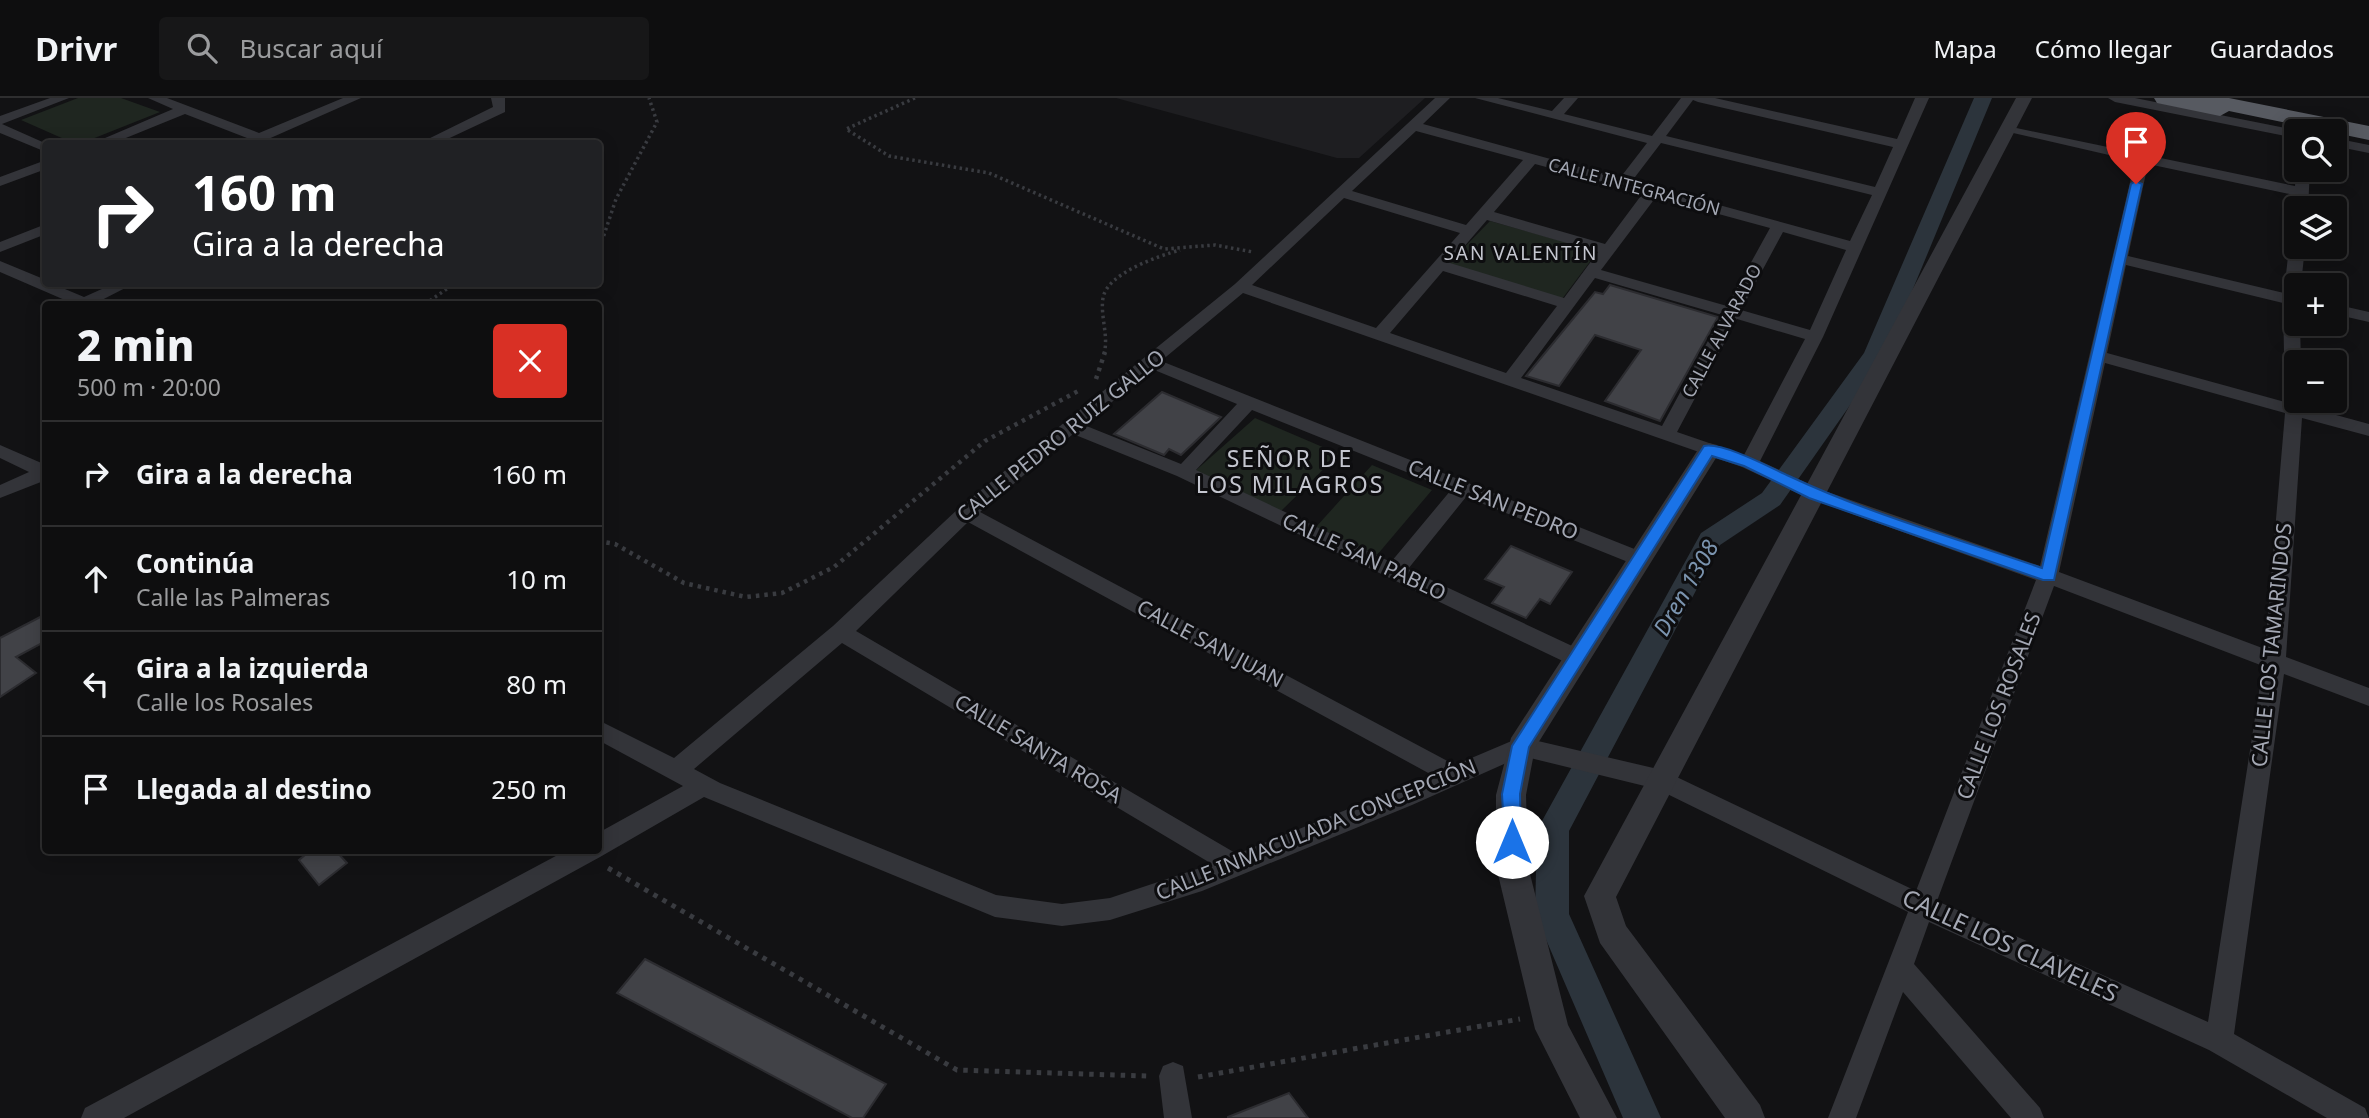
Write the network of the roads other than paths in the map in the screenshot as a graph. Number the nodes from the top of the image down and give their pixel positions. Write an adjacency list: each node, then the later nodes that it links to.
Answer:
1 (62, 98): 17 (street)
2 (155, 98): 15 (street)
3 (354, 98): 25 (street)
4 (498, 98): 29 (street)
5 (1443, 98): 18 (street, CALLE PEDRO RUIZ GALLO)
6 (1482, 98): 16 (street)
7 (1571, 98): 16 (street)
8 (1688, 98): 30 (street)
9 (1698, 98): 31 (street)
10 (2024, 98): 22 (street)
11 (2115, 98): 21 (street)
12 (2165, 98): 19 (highway)
13 (2196, 98): 23 (highway)
14 (1916, 99): 31 (street)
15 (185, 109): 25 (street); 27 (street)
16 (1555, 116): 30 (street)
17 (0, 121)
18 (1414, 126): 35 (street, CALLE INTEGRACIÓN); 43 (street, CALLE PEDRO RUIZ GALLO)
19 (2284, 127)
20 (0, 128): 33 (street)
21 (2284, 128)
22 (2007, 130): 36 (street); 88 (street)
23 (2369, 133)
24 (2347, 135): 26 (highway)
25 (258, 138): 28 (street)
26 (2369, 139)
27 (108, 140)
28 (253, 140)
29 (433, 140)
30 (1657, 140): 40 (street); 41 (street)
31 (1899, 144): 41 (street)
32 (2347, 145): 34 (street)
33 (42, 146)
34 (2369, 149)
35 (1531, 159): 40 (street, CALLE INTEGRACIÓN); 46 (street)
36 (2142, 159): 42 (street); 53 (street, CALLE LOS ROSALES)
37 (42, 166): 38 (street)
38 (0, 182)
39 (2302, 182): 42 (street)
40 (1622, 185): 44 (street, CALLE INTEGRACIÓN)
41 (1879, 192): 51 (street)
42 (2302, 192): 45 (street)
43 (1343, 193): 49 (street); 60 (street, CALLE PEDRO RUIZ GALLO)
44 (1651, 193): 47 (street, CALLE INTEGRACIÓN); 52 (street)
45 (2302, 196)
46 (1483, 214): 49 (street); 52 (street)
47 (1778, 227): 51 (street, CALLE INTEGRACIÓN); 66 (street, CALLE ALVARADO)
48 (42, 230): 50 (street)
49 (1469, 230): 54 (street)
50 (0, 247)
51 (1854, 247): 69 (street)
52 (1608, 250): 56 (street)
53 (2119, 259): 61 (street); 70 (street, CALLE LOS ROSALES)
54 (1439, 265): 64 (street); 68 (street)
55 (0, 266): 57 (street)
56 (1592, 272): 64 (street); 66 (street)
57 (42, 284)
58 (48, 287): 62 (street)
59 (119, 287): 63 (street)
60 (1241, 287): 68 (street); 71 (street, CALLE PEDRO RUIZ GALLO)
61 (2284, 298)
62 (79, 301)
63 (88, 301)
64 (1567, 304): 72 (street)
65 (2347, 312): 67 (street)
66 (1731, 313): 69 (street); 79 (street, CALLE ALVARADO)
67 (2369, 317)
68 (1379, 335): 72 (street)
69 (1815, 337): 82 (street)
70 (2097, 356): 74 (street); 92 (street, CALLE LOS ROSALES)
71 (1151, 363): 73 (street, CALLE SAN PEDRO); 77 (street, CALLE PEDRO RUIZ GALLO)
72 (1510, 380): 79 (street)
73 (1248, 403): 84 (street); 86 (street, CALLE SAN PEDRO)
74 (2284, 406)
75 (2294, 413): 95 (street, CALLE LOS TAMARINDOS)
76 (2308, 413): 78 (street)
77 (1072, 427): 84 (street, CALLE SAN PABLO); 89 (street, CALLE PEDRO RUIZ GALLO)
78 (2369, 430)
79 (1666, 435): 80 (street)
80 (1709, 450): 82 (street); 90 (street)
81 (0, 451): 83 (street)
82 (1749, 463): 88 (street)
83 (42, 472)
84 (1184, 472): 91 (street, CALLE SAN PABLO)
85 (42, 474): 87 (street)
86 (1463, 488): 90 (street, CALLE SAN PEDRO); 91 (street)
87 (0, 492)
88 (1815, 494): 92 (street); 101 (street)
89 (966, 513): 93 (street, CALLE PEDRO RUIZ GALLO); 100 (street, CALLE SAN JUAN)
90 (1640, 559): 94 (street)
91 (1394, 572): 94 (street, CALLE SAN PABLO)
92 (2048, 576): 95 (street); 106 (street, CALLE LOS ROSALES)
93 (841, 632): 99 (street, CALLE PEDRO RUIZ GALLO); 105 (street, CALLE SANTA ROSA)
94 (1577, 658): 98 (street)
95 (2275, 661): 96 (street); 108 (street, CALLE LOS TAMARINDOS)
96 (2369, 697)
97 (602, 731): 99 (street, CALLE INMACULADA CONCEPCIÓN)
98 (1521, 746): 100 (street, CALLE INMACULADA CONCEPCIÓN); 101 (street, CALLE LOS CLAVELES); 112 (street)
99 (676, 770): 102 (street, CALLE INMACULADA CONCEPCIÓN)
100 (1454, 776): 105 (street, CALLE INMACULADA CONCEPCIÓN)
101 (1662, 780): 106 (street, CALLE LOS CLAVELES); 113 (street)
102 (704, 785): 103 (street); 105 (street, CALLE INMACULADA CONCEPCIÓN)
103 (602, 844)
104 (584, 854): 110 (street)
105 (1236, 866)
106 (1923, 907): 107 (street, CALLE LOS ROSALES); 108 (street, CALLE LOS CLAVELES)
107 (1899, 967): 114 (street, CALLE LOS ROSALES); 115 (street)
108 (2219, 1041): 116 (street, CALLE LOS CLAVELES)
109 (1173, 1076): 111 (street)
110 (96, 1118)
111 (1178, 1118)
112 (1600, 1118)
113 (1747, 1118)
114 (1843, 1118)
115 (2030, 1118)
116 (2355, 1118)

